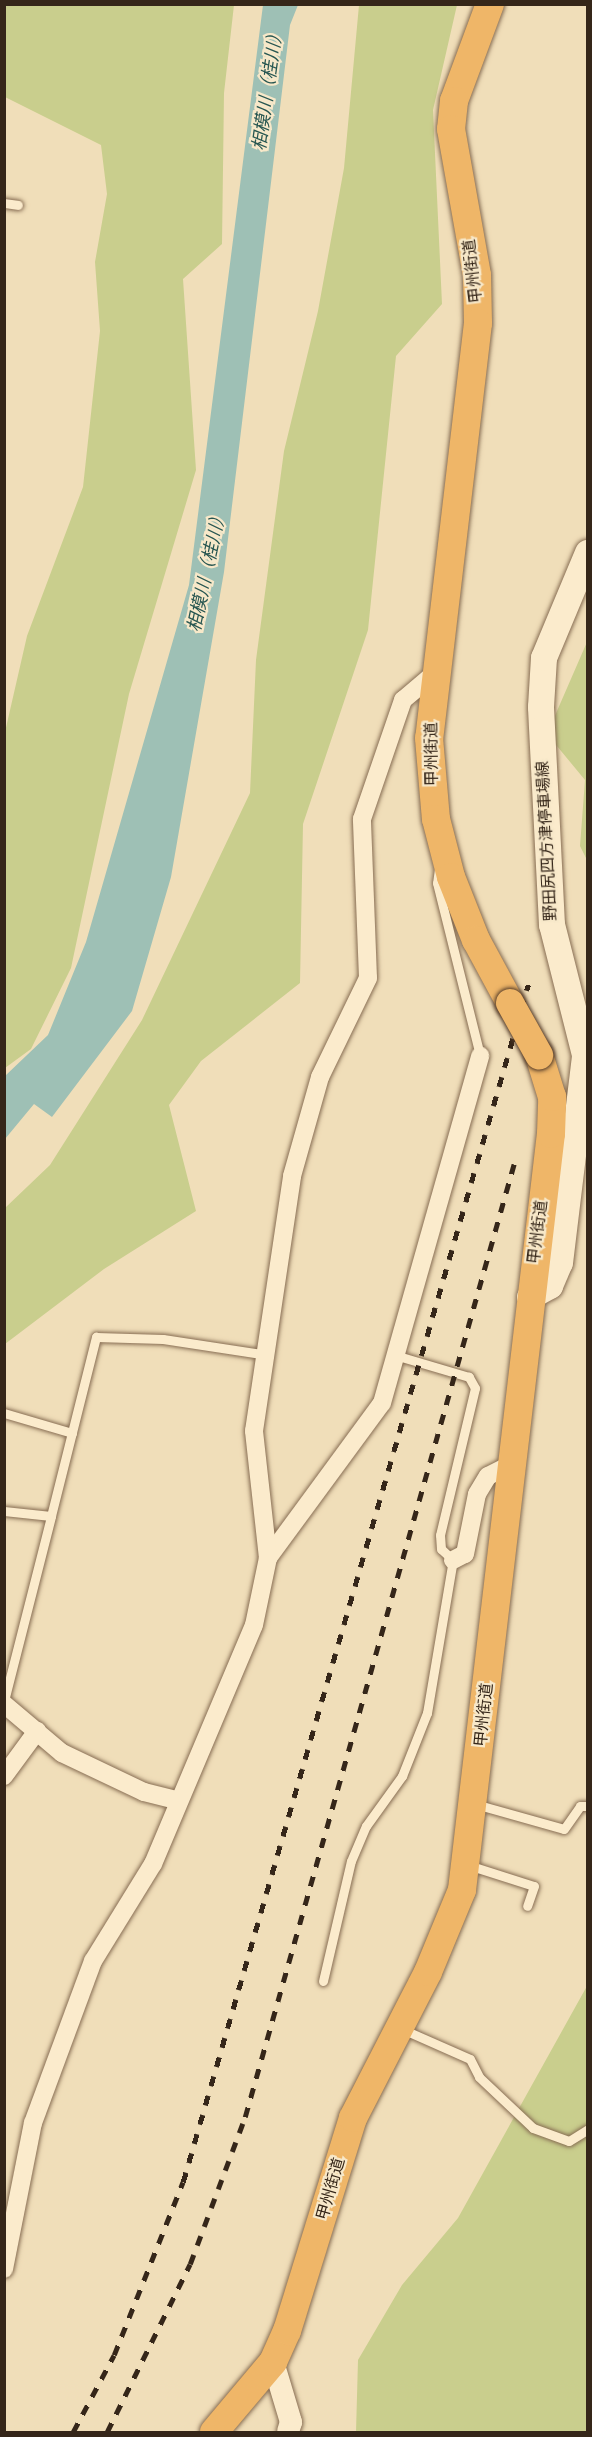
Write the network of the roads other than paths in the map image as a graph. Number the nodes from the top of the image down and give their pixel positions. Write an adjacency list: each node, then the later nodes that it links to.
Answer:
1 (490, 4): 5 (highway, 甲州街道)
2 (4, 203): 3 (lane)
3 (18, 205)
4 (588, 553): 8 (main road, 野田尻四方津停車場線)
5 (435, 673): 6 (highway, 甲州街道); 9 (street)
6 (442, 844): 7 (lane); 8 (highway, 甲州街道, bridge)
7 (480, 1056): 10 (street)
8 (530, 1297): 13 (highway, 甲州街道)
9 (268, 1355): 12 (lane); 16 (street)
10 (398, 1356): 16 (street); 17 (lane)
11 (4, 1413): 12 (lane)
12 (72, 1433): 15 (lane)
13 (510, 1465): 17 (street); 22 (highway, 甲州街道)
14 (4, 1511): 15 (lane)
15 (51, 1516): 18 (lane)
16 (268, 1558): 21 (street)
17 (453, 1560): 26 (lane)
18 (4, 1703): 19 (street)
19 (37, 1731): 20 (street); 21 (street)
20 (4, 1776)
21 (177, 1800): 30 (street)
22 (475, 1804): 23 (lane); 24 (highway, 甲州街道)
23 (588, 1806)
24 (468, 1864): 25 (lane); 27 (highway, 甲州街道)
25 (527, 1906)
26 (322, 1982)
27 (397, 2027): 28 (lane); 32 (highway, 甲州街道)
28 (588, 2129)
29 (4, 2188): 30 (street)
30 (18, 2205): 31 (street)
31 (4, 2269)
32 (273, 2362): 33 (highway, 甲州街道); 34 (street)
33 (214, 2433)
34 (288, 2433)

